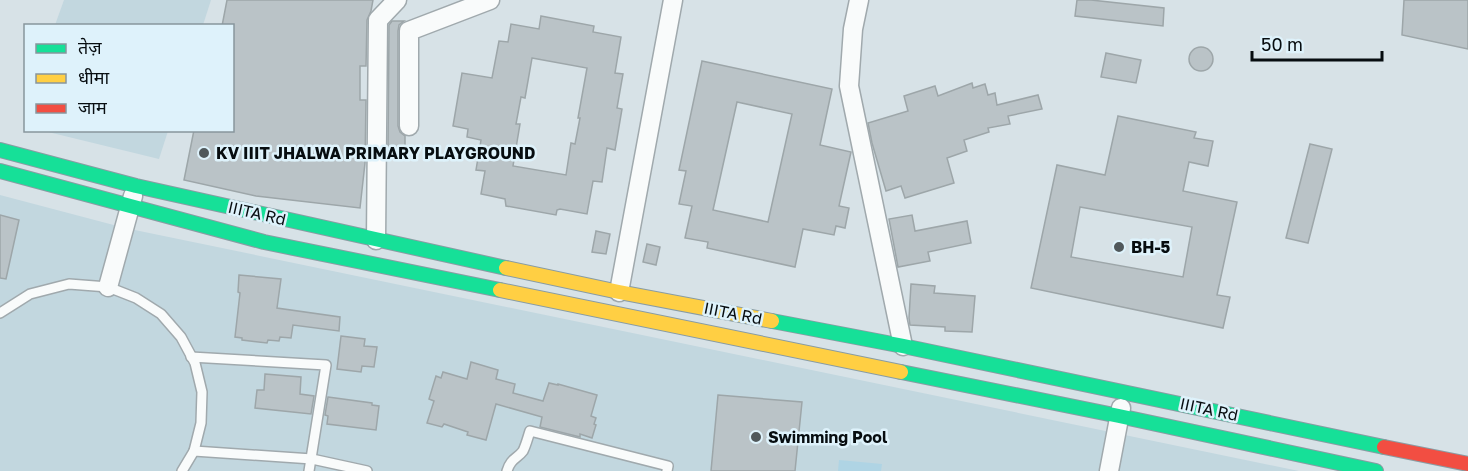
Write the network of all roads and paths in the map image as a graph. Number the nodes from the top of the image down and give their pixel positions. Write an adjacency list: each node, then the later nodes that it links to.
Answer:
1 (397, 0): 10 (street)
2 (490, 0): 5 (street)
3 (673, 0): 12 (street)
4 (860, 0): 14 (street)
5 (409, 126)
6 (0, 150): 8 (main road, IIITA Rd)
7 (0, 171): 9 (main road, IIITA Rd)
8 (136, 186): 9 (street); 10 (main road, IIITA Rd)
9 (130, 206): 11 (street); 17 (main road, IIITA Rd)
10 (376, 240): 12 (main road, IIITA Rd)
11 (108, 287): 13 (lane); 15 (lane)
12 (619, 292): 14 (main road, IIITA Rd)
13 (0, 313)
14 (903, 346): 16 (main road, IIITA Rd)
15 (191, 357): 18 (lane); 19 (lane)
16 (1124, 391): 17 (street); 20 (main road, IIITA Rd)
17 (1119, 417): 26 (street); 27 (main road, IIITA Rd)
18 (194, 452): 19 (lane); 21 (lane)
19 (312, 459): 22 (lane); 23 (lane)
20 (1468, 464)
21 (182, 471)
22 (309, 471)
23 (367, 471)
24 (507, 471): 25 (lane)
25 (667, 471)
26 (1108, 471)
27 (1376, 471)

